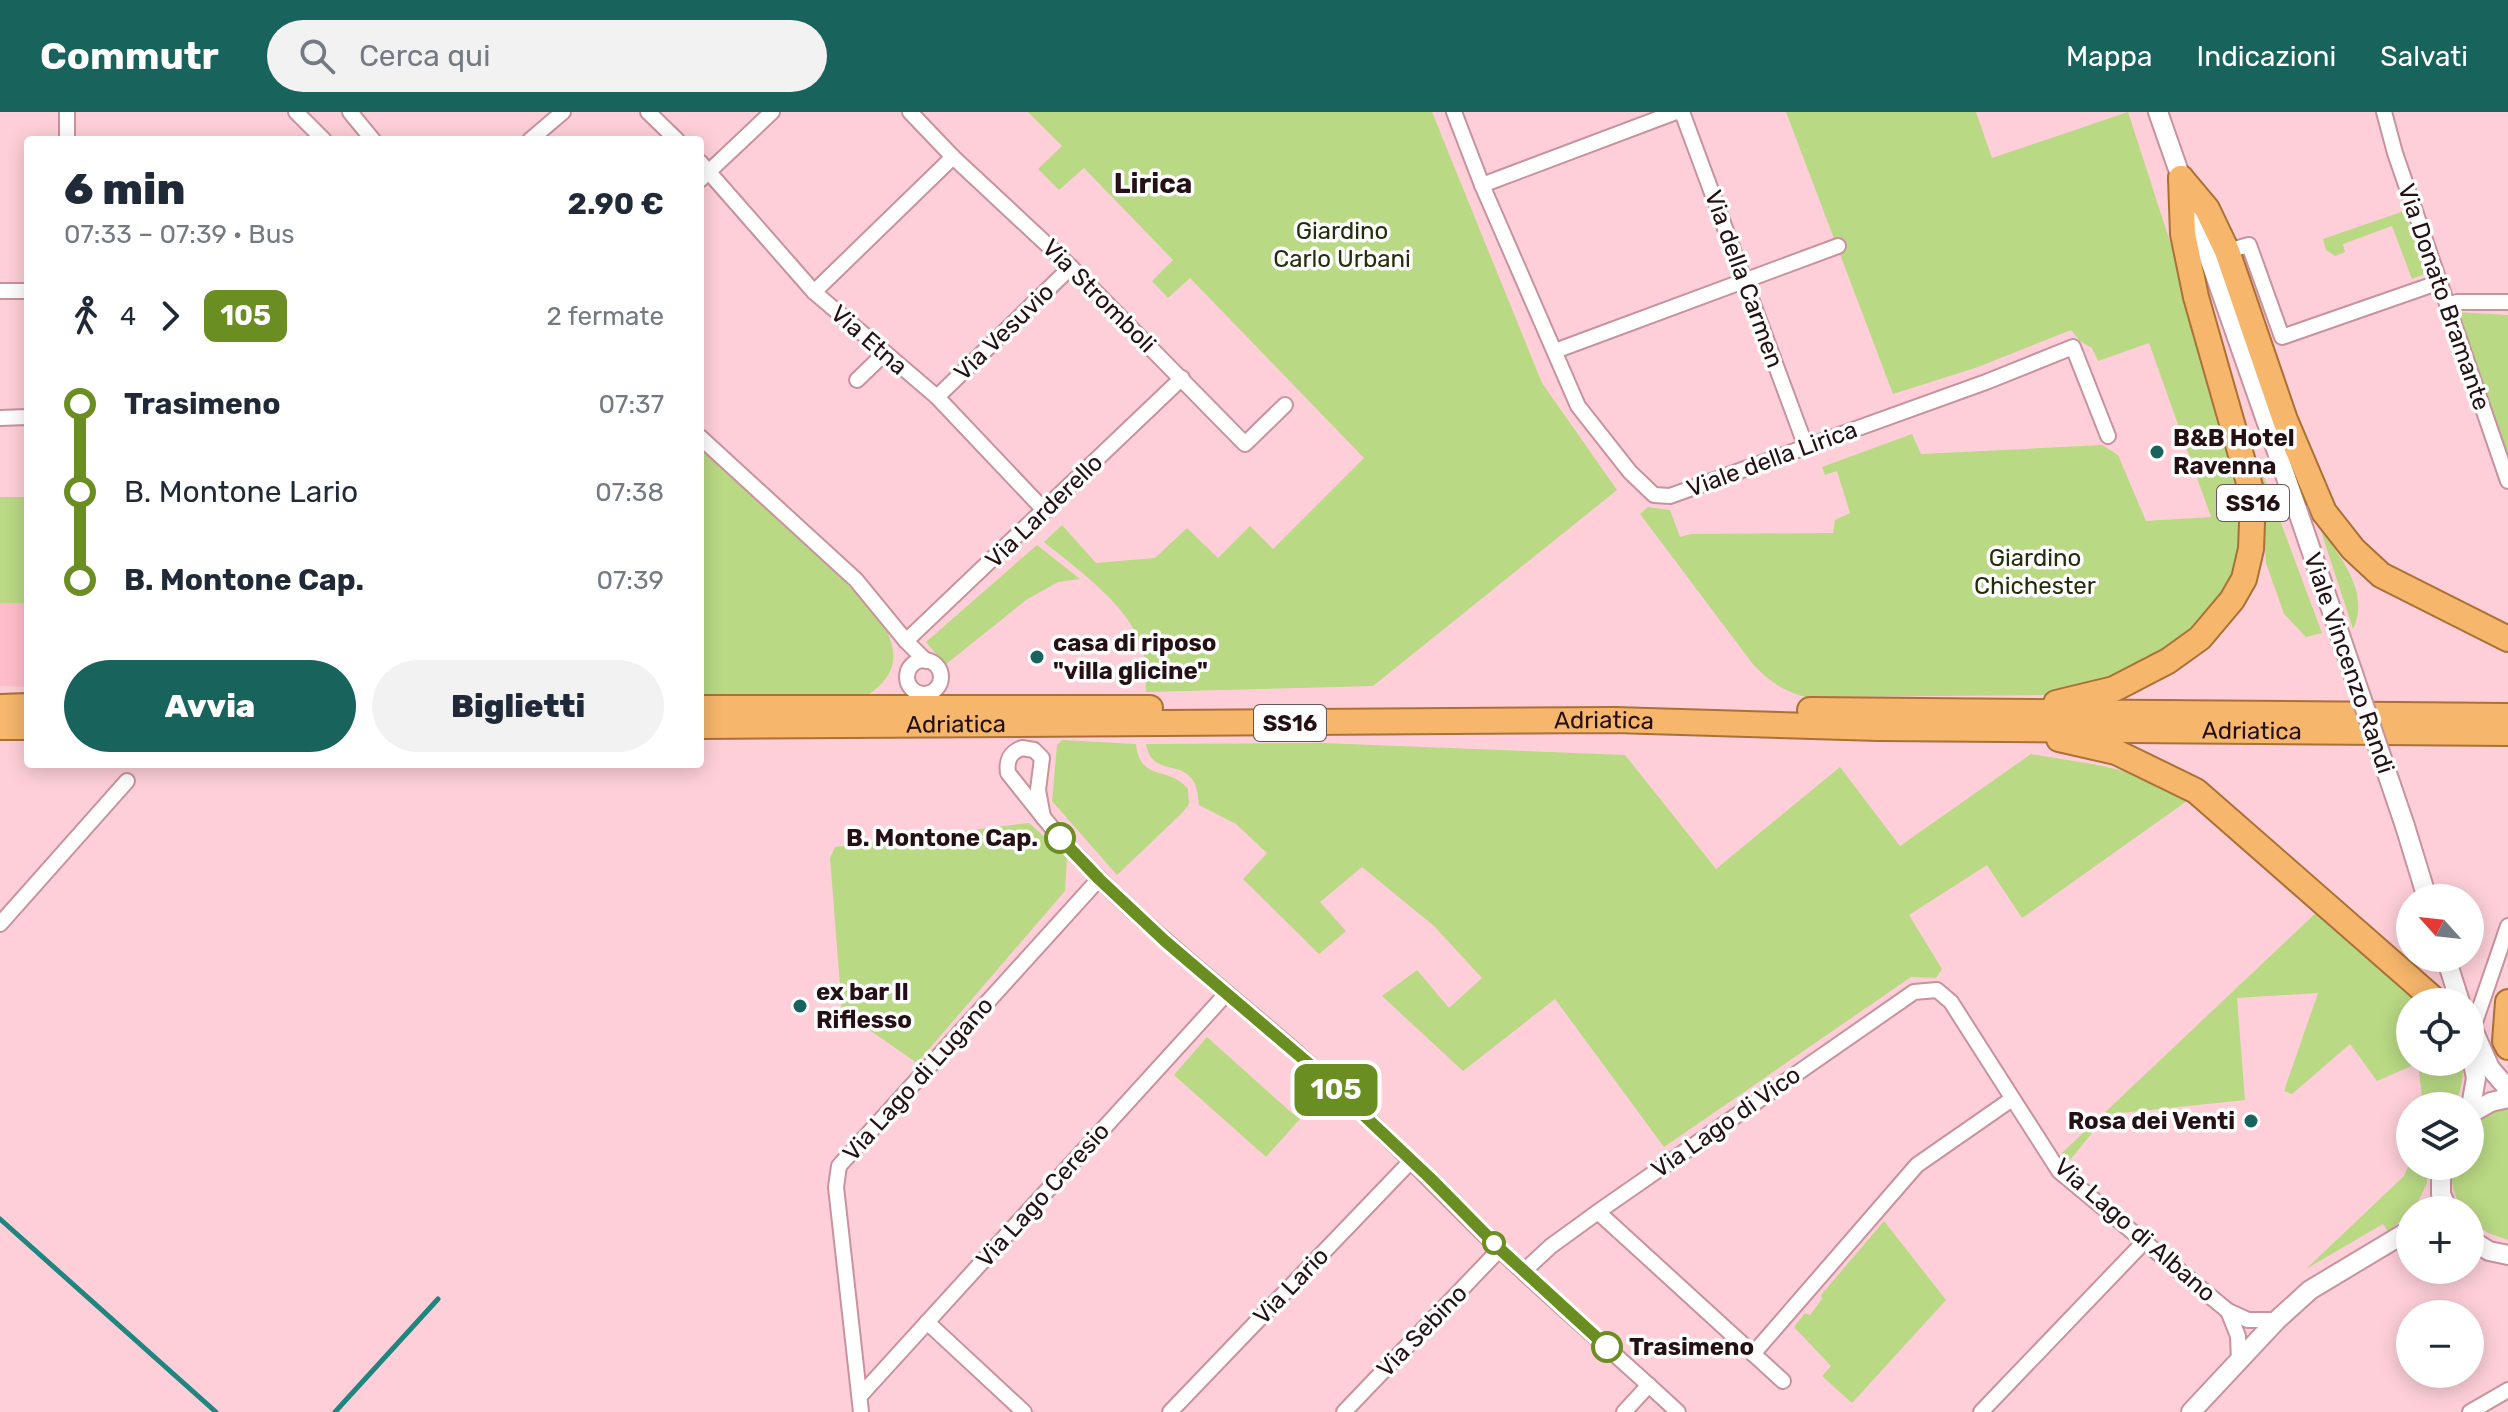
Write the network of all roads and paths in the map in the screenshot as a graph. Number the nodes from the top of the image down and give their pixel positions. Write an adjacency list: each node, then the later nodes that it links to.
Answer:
1 (67, 112): 12 (street)
2 (296, 112): 13 (street)
3 (350, 112): 14 (street)
4 (563, 112): 15 (street)
5 (648, 112): 16 (street)
6 (772, 112): 18 (street)
7 (910, 112): 17 (street, Via Stromboli)
8 (1454, 112): 21 (street, Viale della Lirica)
9 (1679, 112): 21 (street); 25 (street, Via della Carmen)
10 (2158, 112): 20 (street, Viale Vincenzo Randi)
11 (2384, 112): 26 (street, Via Donato Bramante)
12 (67, 136)
13 (320, 136)
14 (370, 136)
15 (535, 136)
16 (673, 136)
17 (953, 157): 24 (street, Via Stromboli); 29 (street)
18 (704, 170)
19 (704, 172): 29 (street, Via Etna)
20 (2181, 178): 23 (highway, SS16); 53 (highway, SS16); 61 (street, Viale Vincenzo Randi, bridge)
21 (1482, 185): 32 (street, Viale della Lirica)
22 (1838, 246): 25 (street)
23 (2227, 251): 26 (street); 45 (highway, SS16)
24 (1071, 267): 34 (street, Via Stromboli); 36 (street, Via Vesuvio)
25 (1746, 281): 32 (street); 42 (street, Via della Carmen)
26 (2440, 282): 31 (street, Via Donato Bramante)
27 (0, 291): 28 (street)
28 (24, 291)
29 (814, 292): 33 (street, Via Etna)
30 (2508, 302): 31 (street)
31 (2447, 305): 43 (street, Via Donato Bramante)
32 (1555, 351): 42 (street, Viale della Lirica)
33 (885, 353): 35 (street); 36 (street, Via Etna)
34 (1182, 378): 37 (street, Via Stromboli); 44 (street, Via Larderello)
35 (857, 380)
36 (937, 397): 44 (street, Via Etna)
37 (1285, 405)
38 (24, 417): 39 (street)
39 (0, 418)
40 (2108, 436): 42 (street, Viale della Lirica)
41 (704, 441): 46 (street)
42 (1806, 447)
43 (2508, 481)
44 (1045, 511): 46 (street, Via Larderello)
45 (2508, 639)
46 (906, 641): 47 (street); 48 (street)
47 (926, 661): 48 (street); 48 (street)
48 (909, 670)
49 (24, 706): 50 (highway)
50 (0, 707)
51 (704, 708): 53 (highway, Adriatica / SS16)
52 (2508, 716): 53 (highway, Adriatica / SS16)
53 (2033, 720): 54 (highway, Adriatica / SS16); 57 (highway, Adriatica / SS16); 64 (highway, SS16)
54 (704, 726)
55 (0, 727): 56 (highway)
56 (24, 727)
57 (2508, 733)
58 (127, 781): 62 (street)
59 (1043, 817): 60 (street)
60 (1099, 879): 67 (street); 91 (street, Via Lago di Lugano)
61 (2423, 884)
62 (0, 924)
63 (2508, 926): 66 (street)
64 (2421, 988)
65 (1937, 990): 73 (street, Via Lago di Albano); 76 (street, Via Lago di Vico)
66 (2484, 991)
67 (1226, 994): 75 (street); 85 (street, Via Lago Ceresio)
68 (2508, 1002): 69 (highway)
69 (2508, 1047)
70 (2484, 1055): 71 (street)
71 (2508, 1089)
72 (2508, 1098): 74 (street)
73 (2012, 1099): 78 (street, Via Lago di Albano); 86 (street)
74 (2484, 1106)
75 (1411, 1161): 80 (street); 94 (street, Via Lario)
76 (1598, 1212): 82 (street, Via Lago di Vico); 86 (street)
77 (2396, 1238): 84 (street)
78 (2144, 1242): 83 (street, Via Lago di Albano); 98 (street)
79 (2484, 1248): 81 (street)
80 (1500, 1249): 82 (street); 95 (street, Via Sebino)
81 (2508, 1255)
82 (1524, 1271): 89 (street)
83 (2228, 1311): 84 (street, Via Lago di Albano); 87 (street, Via Lago di Albano)
84 (2277, 1320): 87 (street)
85 (927, 1322): 91 (street, Via Lago Ceresio); 93 (street)
86 (1753, 1354): 88 (street)
87 (2239, 1361): 99 (street)
88 (1783, 1381)
89 (1649, 1385): 96 (street); 97 (street)
90 (2508, 1390): 100 (street)
91 (860, 1396): 92 (street, Via Lago di Lugano)
92 (861, 1412)
93 (1024, 1412)
94 (1170, 1412)
95 (1344, 1412)
96 (1624, 1412)
97 (1678, 1412)
98 (1981, 1412)
99 (2191, 1412)
100 (2470, 1412)

